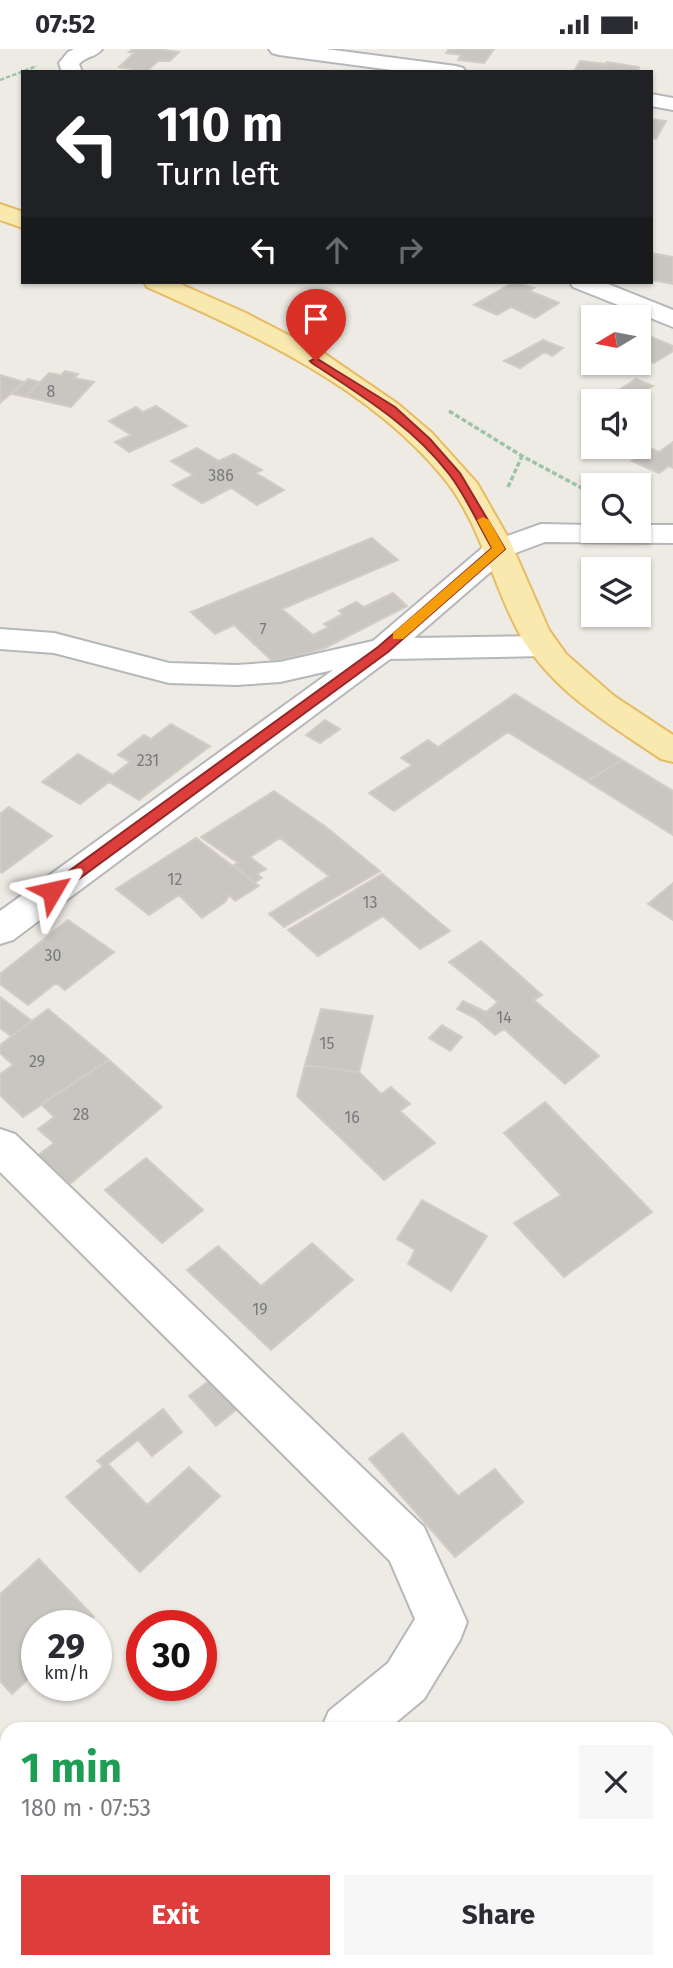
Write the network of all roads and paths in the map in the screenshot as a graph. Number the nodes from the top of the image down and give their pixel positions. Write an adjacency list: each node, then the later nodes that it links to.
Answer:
1 (92, 49): 5 (street)
2 (279, 49): 4 (street)
3 (400, 49): 4 (street)
4 (374, 60): 6 (street)
5 (71, 70)
6 (442, 70)
7 (653, 100): 8 (street)
8 (673, 104)
9 (0, 211): 10 (main road)
10 (21, 220)
11 (160, 284): 17 (main road)
12 (587, 284): 13 (street)
13 (673, 319)
14 (522, 456): 15 (path)
15 (581, 488)
16 (673, 534): 17 (street)
17 (499, 549): 19 (main road); 20 (street)
18 (0, 639): 20 (street)
19 (542, 646): 20 (street); 21 (main road)
20 (383, 649): 22 (street)
21 (673, 751)
22 (0, 930)
23 (0, 1146): 24 (street)
24 (356, 1722)

